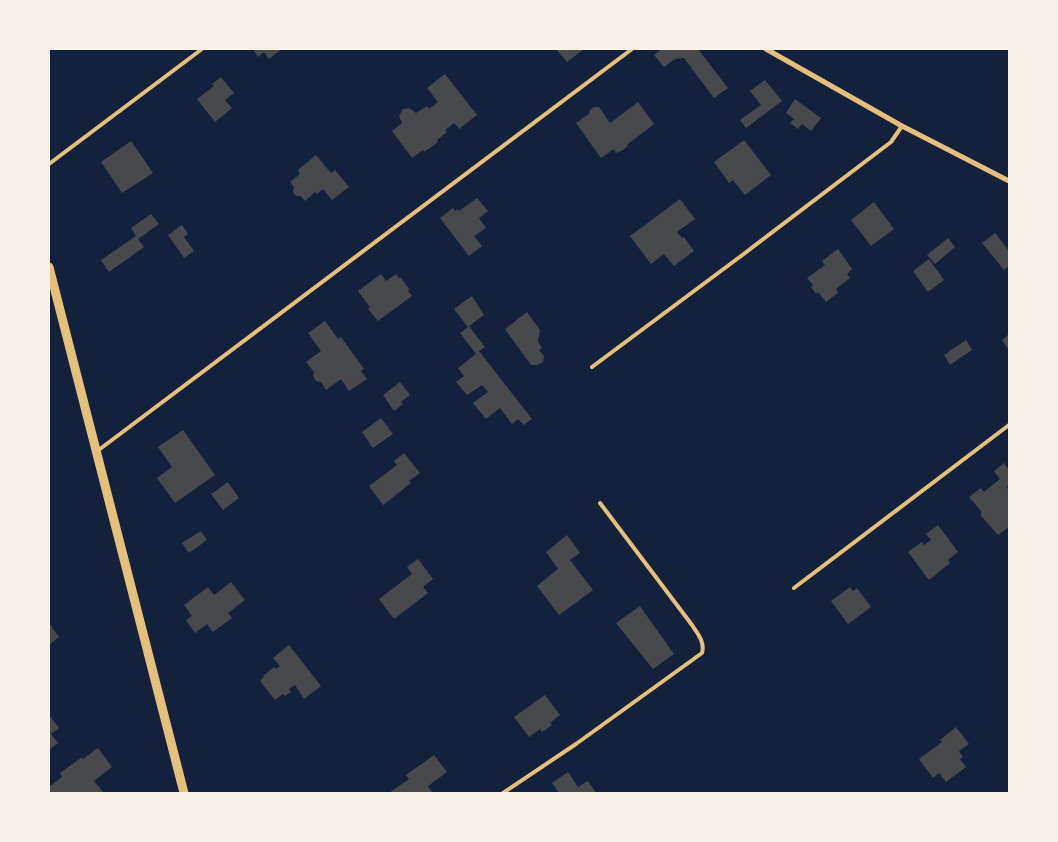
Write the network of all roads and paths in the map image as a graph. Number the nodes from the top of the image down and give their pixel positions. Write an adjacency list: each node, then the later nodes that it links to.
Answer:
1 (202, 49): 5 (lane)
2 (632, 49): 10 (lane)
3 (766, 49): 4 (street)
4 (902, 126): 6 (street); 8 (lane)
5 (49, 164)
6 (1009, 181)
7 (49, 266): 10 (street)
8 (592, 367)
9 (1009, 425): 12 (lane)
10 (96, 452): 13 (street)
11 (600, 504): 14 (lane)
12 (794, 588)
13 (184, 793)
14 (503, 793)

